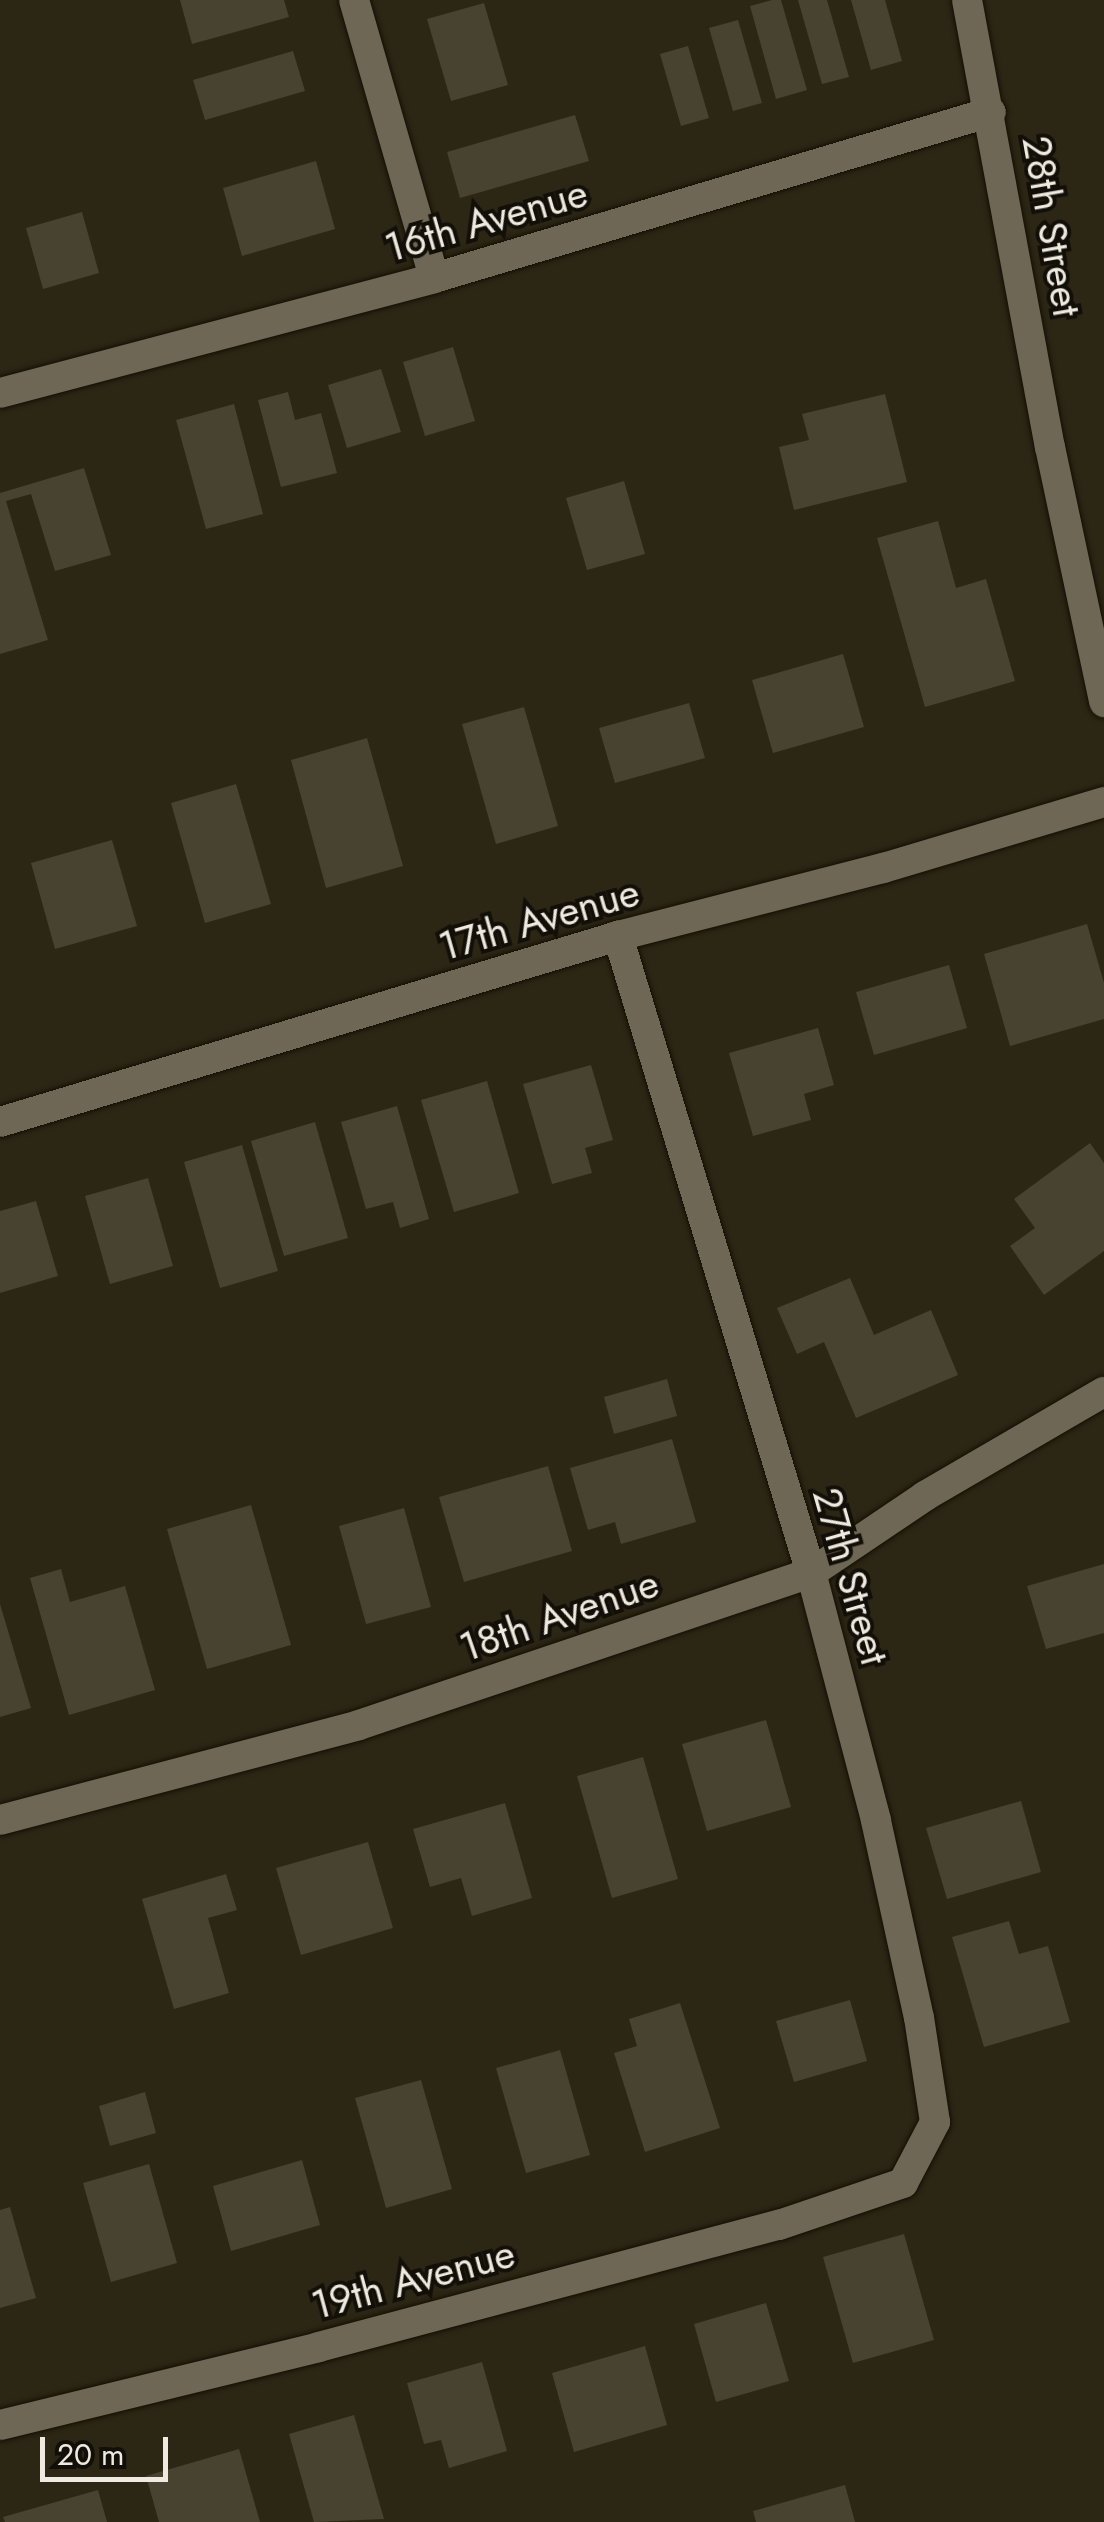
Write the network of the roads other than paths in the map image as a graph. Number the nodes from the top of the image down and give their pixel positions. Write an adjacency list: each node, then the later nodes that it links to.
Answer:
1 (354, 0): 4 (street)
2 (966, 0): 3 (street, 28th Street)
3 (991, 112): 4 (street, 16th Avenue); 6 (street, 28th Street)
4 (434, 278): 5 (street, 16th Avenue)
5 (0, 393)
6 (1104, 702)
7 (1104, 802): 8 (street, 17th Avenue)
8 (618, 936): 9 (street, 17th Avenue); 11 (street, 27th Street)
9 (0, 1122)
10 (1104, 1392): 11 (street, 18th Avenue)
11 (811, 1573): 12 (street, 18th Avenue); 13 (street, 27th Street)
12 (0, 1820)
13 (845, 2202): 14 (street, 19th Avenue)
14 (0, 2425)

